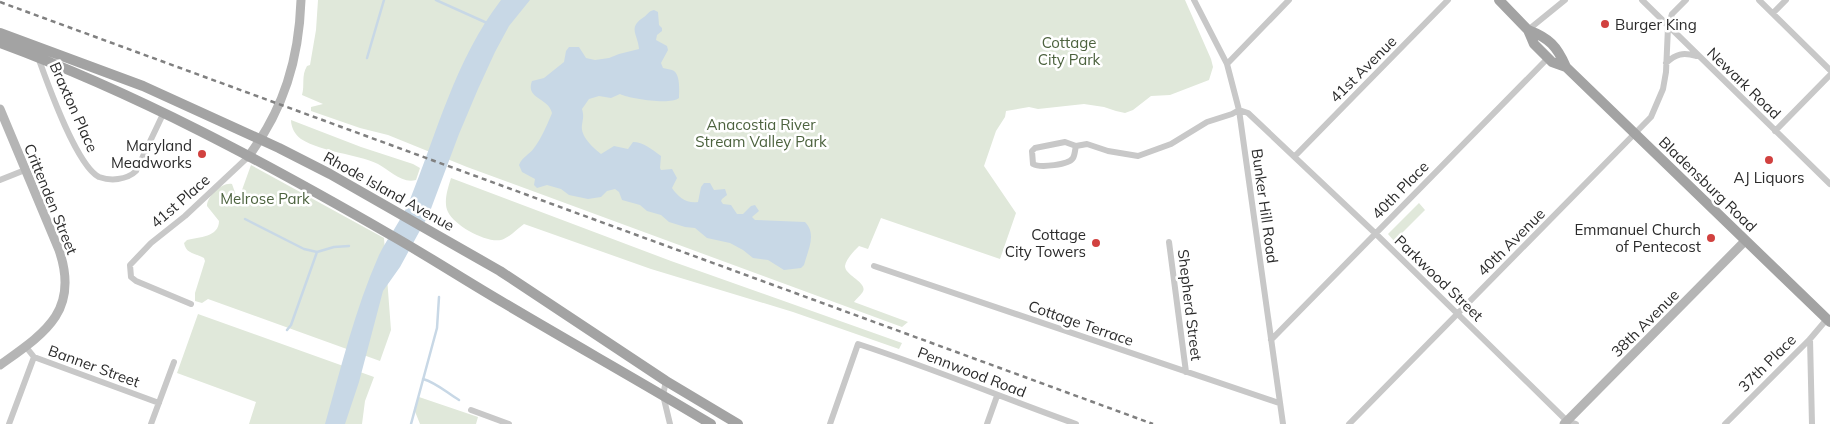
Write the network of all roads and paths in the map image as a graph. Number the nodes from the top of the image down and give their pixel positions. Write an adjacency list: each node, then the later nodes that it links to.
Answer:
1 (301, 0): 29 (street)
2 (1194, 0): 20 (street, Bunker Hill Road)
3 (1289, 0): 20 (street)
4 (1448, 0): 31 (street, 41st Avenue)
5 (1499, 0): 13 (main road, Bladensburg Road)
6 (1565, 0): 13 (street)
7 (1642, 0): 12 (street, Newark Road)
8 (1686, 0): 12 (street, 40th Avenue)
9 (1759, 0): 11 (street)
10 (1786, 0): 11 (street)
11 (1773, 13): 22 (street)
12 (1668, 27): 16 (street, Newark Road); 19 (street, 40th Avenue)
13 (1528, 30): 18 (main road, Bladensburg Road); 21 (main road, Bladensburg Road)
14 (0, 33): 29 (main road, Rhode Island Avenue)
15 (0, 43): 17 (main road)
16 (1698, 56): 19 (street); 27 (street, Newark Road)
17 (38, 57): 26 (main road); 26 (street, Braxton Place)
18 (1548, 58): 21 (main road, Bladensburg Road); 36 (street, 40th Place)
19 (1666, 63): 28 (street, 40th Avenue)
20 (1227, 64): 25 (street, Bunker Hill Road)
21 (1566, 67): 28 (main road, Bladensburg Road)
22 (1830, 70)
23 (1830, 75): 27 (street)
24 (0, 109): 33 (street, Crittenden Street)
25 (1239, 110): 30 (street); 31 (street, Parkwood Street); 44 (street, Bunker Hill Road)
26 (164, 112): 32 (main road)
27 (1775, 131): 35 (street, Newark Road)
28 (1635, 134): 37 (main road, Bladensburg Road); 41 (street, 40th Avenue)
29 (261, 140): 32 (street); 50 (main road, Rhode Island Avenue)
30 (1076, 146): 30 (street)
31 (1295, 156): 36 (street, Parkwood Street)
32 (248, 157): 40 (street, 41st Place); 51 (main road)
33 (25, 170): 34 (street); 45 (street, Crittenden Street)
34 (0, 180)
35 (1830, 184)
36 (1376, 234): 41 (street, Parkwood Street); 44 (street, 40th Place)
37 (1745, 241): 42 (main road, Bladensburg Road); 56 (street, 38th Avenue)
38 (1169, 242): 49 (street, Shepherd Street)
39 (874, 266): 49 (street, Cottage Terrace)
40 (191, 304)
41 (1457, 313): 56 (street, Parkwood Street); 67 (street, 40th Avenue)
42 (1828, 321): 43 (street, 37th Place)
43 (1810, 339): 69 (street, 37th Place); 70 (street)
44 (1271, 340): 54 (street, Bunker Hill Road)
45 (26, 347): 46 (street, Banner Street); 48 (street)
46 (34, 357): 53 (street, Banner Street); 57 (street)
47 (174, 362): 53 (street)
48 (0, 365)
49 (1186, 372): 54 (street, Cottage Terrace)
50 (666, 381): 51 (street); 62 (main road, Rhode Island Avenue)
51 (663, 395): 60 (street); 61 (main road)
52 (997, 396): 63 (street, Pennwood Road); 64 (street); 65 (street, Pennwood Road)
53 (159, 403): 58 (street)
54 (1279, 403): 66 (street, Bunker Hill Road)
55 (471, 410): 59 (street)
56 (1565, 422): 68 (street, Parkwood Street)
57 (9, 424)
58 (151, 424)
59 (509, 424)
60 (670, 424)
61 (711, 424)
62 (738, 424)
63 (830, 424)
64 (987, 424)
65 (1076, 424)
66 (1283, 424)
67 (1349, 424)
68 (1576, 424)
69 (1725, 424)
70 (1812, 424)

